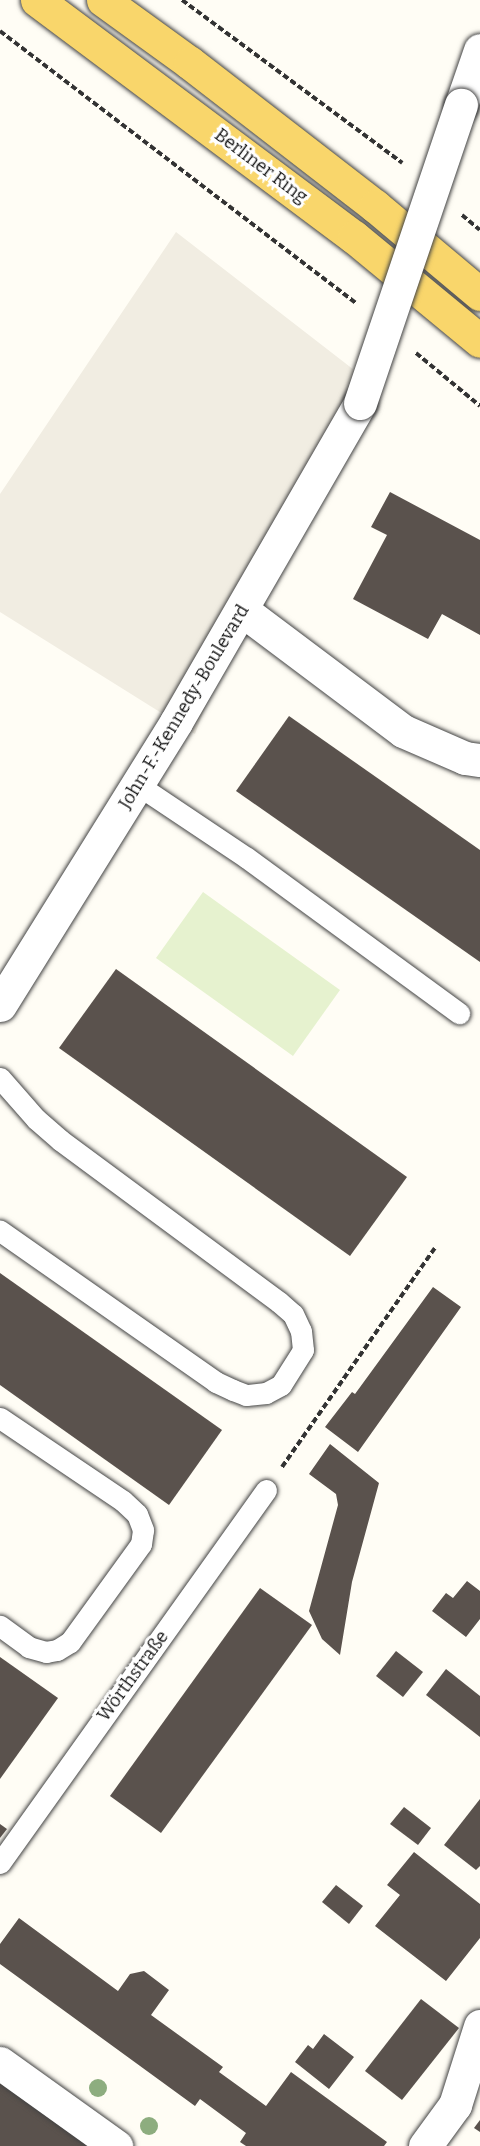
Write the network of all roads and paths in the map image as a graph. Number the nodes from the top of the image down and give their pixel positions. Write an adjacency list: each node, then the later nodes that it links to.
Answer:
1 (37, 0): 11 (main road, Berliner Ring)
2 (103, 0): 9 (main road, Berliner Ring)
3 (182, 0): 6 (path)
4 (0, 31): 10 (path)
5 (480, 50): 14 (street, John-F.-Kennedy-Boulevard, bridge)
6 (410, 169)
7 (454, 207): 8 (path)
8 (480, 230)
9 (480, 294)
10 (360, 307)
11 (480, 341)
12 (411, 349): 13 (path)
13 (480, 406)
14 (242, 610): 15 (street); 16 (street, John-F.-Kennedy-Boulevard)
15 (480, 760)
16 (138, 785): 17 (street, John-F.-Kennedy-Boulevard); 18 (lane)
17 (0, 1005)
18 (459, 1013)
19 (0, 1078): 20 (lane)
20 (0, 1231)
21 (435, 1248): 23 (path)
22 (0, 1418): 24 (lane)
23 (266, 1490): 25 (lane, Wörthstraße)
24 (0, 1626)
25 (0, 1863)
26 (480, 2026): 29 (street)
27 (0, 2063): 28 (street)
28 (116, 2146)
29 (425, 2146)

